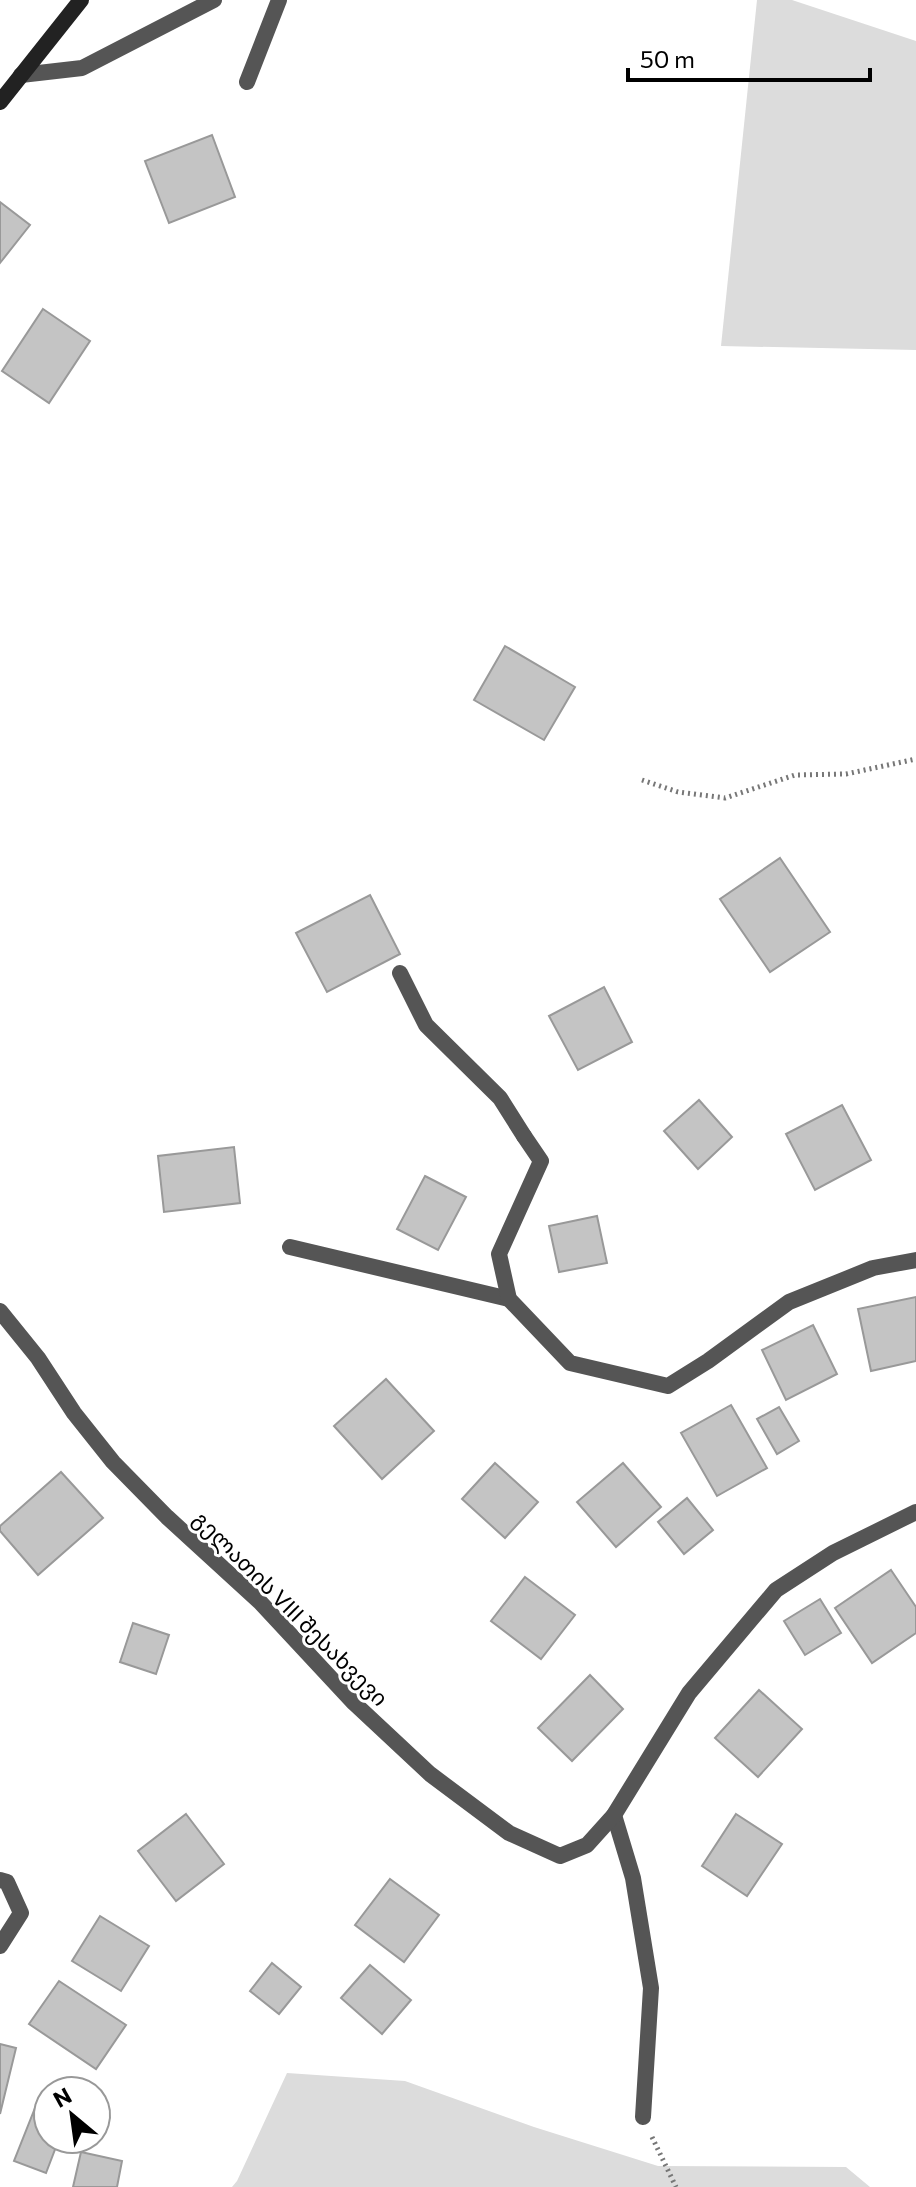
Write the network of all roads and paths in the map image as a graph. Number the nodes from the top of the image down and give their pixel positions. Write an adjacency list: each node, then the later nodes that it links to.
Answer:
1 (81, 0): 4 (main road)
2 (214, 0): 4 (street)
3 (279, 0): 5 (street)
4 (21, 75): 6 (main road)
5 (247, 82)
6 (0, 102)
7 (916, 759): 8 (path)
8 (642, 780)
9 (400, 973): 12 (street)
10 (290, 1247): 12 (street)
11 (916, 1260): 12 (street)
12 (509, 1299)
13 (0, 1311): 15 (street, გელათის VIII შესახვევი)
14 (916, 1512): 15 (street)
15 (614, 1815): 18 (street)
16 (0, 1880): 17 (street)
17 (0, 1946)
18 (643, 2117): 19 (path)
19 (676, 2187)

